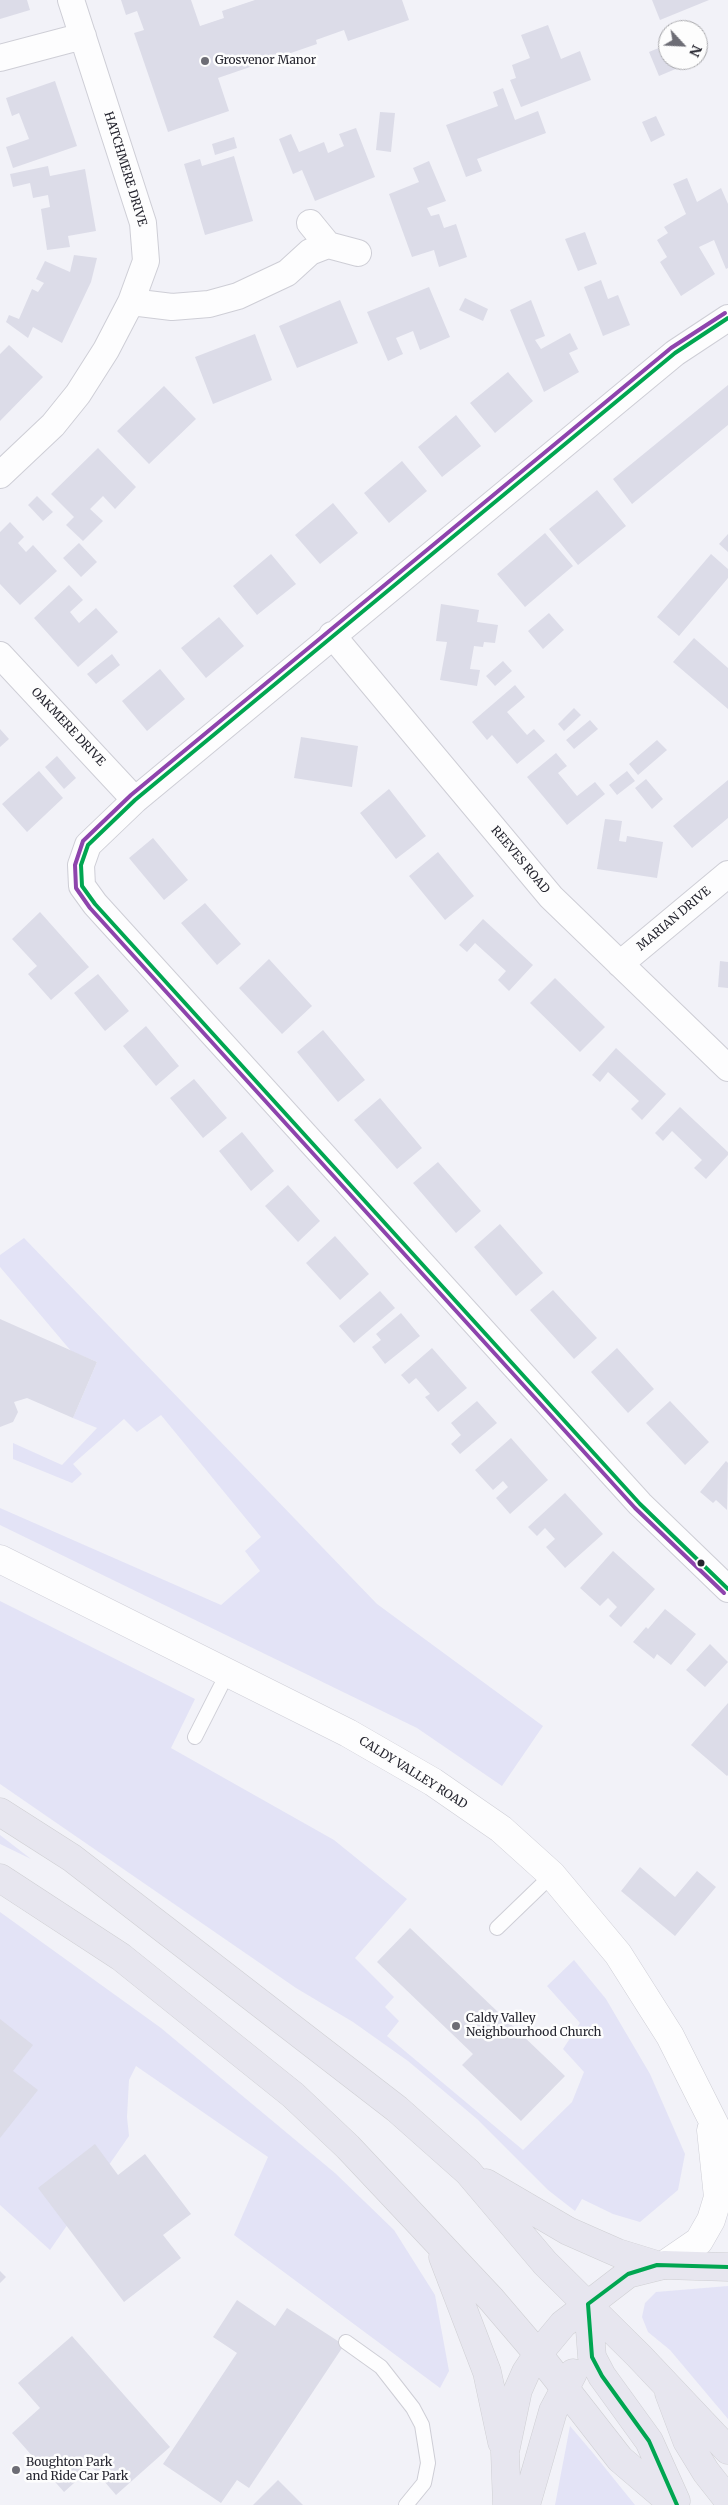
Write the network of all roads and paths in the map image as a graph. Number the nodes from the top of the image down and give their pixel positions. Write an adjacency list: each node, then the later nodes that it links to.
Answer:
1 (71, 0): 2 (street, HATCHMERE DRIVE)
2 (83, 36): 3 (street); 7 (street, HATCHMERE DRIVE)
3 (0, 58)
4 (310, 224): 5 (street)
5 (328, 245): 6 (street); 7 (street)
6 (358, 253)
7 (131, 302): 9 (street, HATCHMERE DRIVE)
8 (728, 318): 10 (street)
9 (0, 475)
10 (332, 635): 12 (street); 14 (street, REEVES ROAD)
11 (0, 655): 12 (street, OAKMERE DRIVE)
12 (135, 800): 17 (street)
13 (728, 874): 14 (street, MARIAN DRIVE)
14 (620, 964): 15 (street, REEVES ROAD)
15 (728, 1068)
16 (0, 1559): 18 (street, CALDY VALLEY ROAD)
17 (728, 1589)
18 (227, 1674): 19 (lane); 21 (street, CALDY VALLEY ROAD)
19 (195, 1736)
20 (0, 1812): 26 (highway)
21 (552, 1875): 23 (lane); 24 (street, CALDY VALLEY ROAD)
22 (0, 1878): 27 (highway)
23 (497, 1928)
24 (710, 2118): 25 (street, CALDY VALLEY ROAD); 28 (street, CALDY VALLEY ROAD)
25 (728, 2151)
26 (468, 2172): 28 (highway); 30 (highway)
27 (434, 2237): 32 (highway); 38 (highway)
28 (661, 2265): 29 (highway); 30 (highway)
29 (728, 2267)
30 (588, 2304): 32 (highway); 33 (highway); 34 (highway)
31 (346, 2342): 40 (lane)
32 (538, 2354): 36 (highway); 38 (highway)
33 (639, 2356): 34 (highway); 35 (highway)
34 (592, 2357): 36 (highway); 43 (highway)
35 (665, 2383): 37 (highway); 39 (highway)
36 (565, 2388): 42 (highway); 43 (highway)
37 (728, 2450)
38 (505, 2452): 41 (highway)
39 (728, 2500)
40 (406, 2505)
41 (507, 2505)
42 (526, 2505)
43 (676, 2505)

